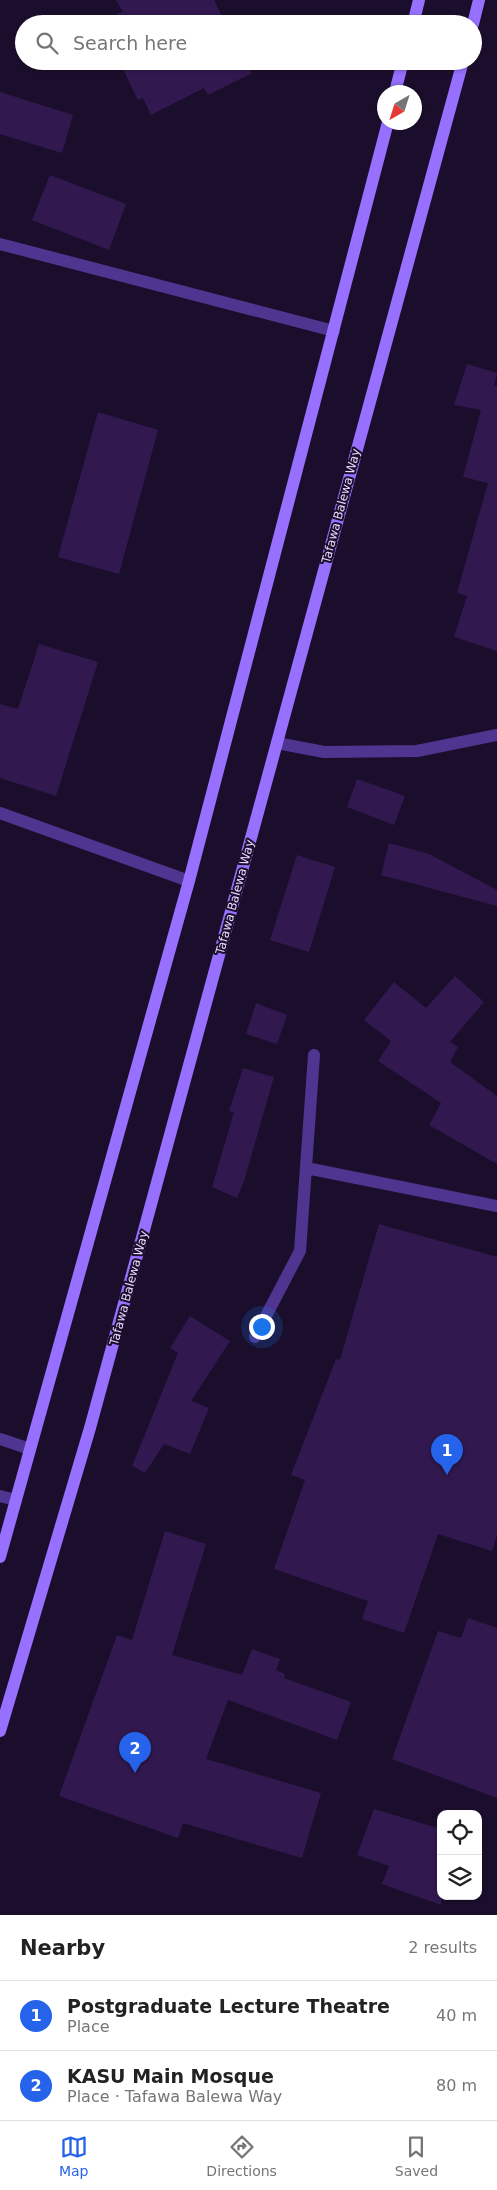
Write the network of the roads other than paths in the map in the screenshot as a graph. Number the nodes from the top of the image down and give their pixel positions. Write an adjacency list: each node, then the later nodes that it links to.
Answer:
1 (419, 0): 3 (main road)
2 (479, 0): 4 (main road)
3 (415, 15)
4 (475, 15)
5 (401, 70): 7 (main road)
6 (460, 70): 12 (main road, Tafawa Balewa Way)
7 (397, 85)
8 (386, 130): 10 (main road)
9 (0, 244): 10 (street)
10 (334, 330): 14 (main road)
11 (497, 735): 12 (street)
12 (277, 743): 24 (main road, Tafawa Balewa Way)
13 (0, 813): 14 (street)
14 (189, 881): 20 (main road)
15 (314, 1055): 16 (street)
16 (306, 1168): 17 (street); 18 (street)
17 (497, 1206)
18 (255, 1337)
19 (0, 1440): 20 (street)
20 (30, 1449): 22 (main road)
21 (0, 1496): 22 (street)
22 (16, 1500): 23 (main road)
23 (0, 1557)
24 (0, 1731)

